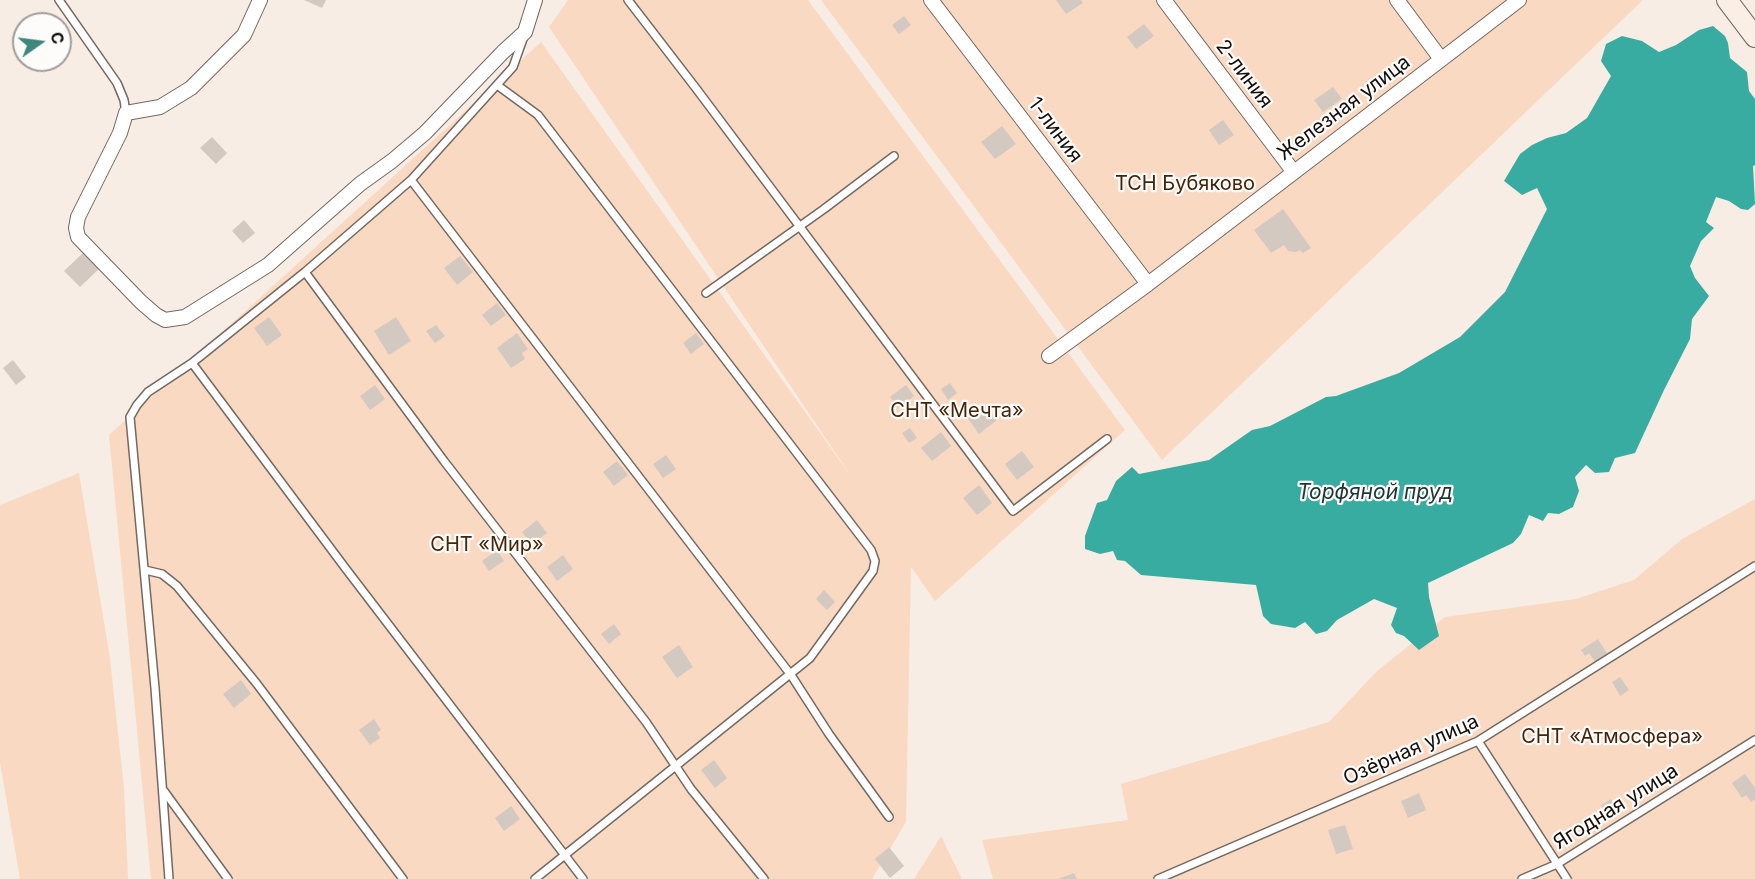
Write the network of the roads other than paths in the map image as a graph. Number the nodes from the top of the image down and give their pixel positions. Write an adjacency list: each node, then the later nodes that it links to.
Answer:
1 (59, 0): 14 (lane)
2 (260, 0): 14 (street)
3 (535, 0): 10 (street)
4 (628, 0): 18 (lane)
5 (931, 0): 20 (street, 1-линия)
6 (1164, 0): 16 (street, 2-линия)
7 (1397, 0): 12 (street)
8 (1519, 0): 12 (street, Железная улица)
9 (1727, 0): 11 (street)
10 (525, 32): 13 (lane); 14 (street)
11 (1755, 38)
12 (1441, 59): 16 (street, Железная улица)
13 (497, 85): 17 (lane); 27 (lane)
14 (126, 113)
15 (894, 156): 18 (lane)
16 (1293, 171): 20 (street, Железная улица)
17 (411, 180): 19 (lane); 27 (lane)
18 (798, 226): 21 (lane); 24 (lane)
19 (305, 273): 23 (lane); 30 (lane)
20 (1148, 284): 22 (street, Железная улица)
21 (706, 293)
22 (1049, 356)
23 (192, 363): 26 (lane); 33 (lane)
24 (1107, 439)
25 (1755, 566): 29 (lane, Озёрная улица)
26 (145, 570): 31 (lane); 37 (lane)
27 (791, 675): 30 (lane); 32 (lane)
28 (1755, 740): 34 (lane, Ягодная улица)
29 (1478, 741): 34 (lane); 41 (lane, Озёрная улица)
30 (676, 766): 33 (lane); 40 (lane)
31 (162, 789): 35 (lane); 36 (lane)
32 (889, 816)
33 (565, 855): 38 (lane); 39 (lane)
34 (1557, 864): 42 (lane, Ягодная улица); 43 (lane)
35 (170, 879)
36 (228, 879)
37 (404, 879)
38 (535, 879)
39 (583, 879)
40 (764, 879)
41 (1158, 879)
42 (1522, 879)
43 (1567, 879)

